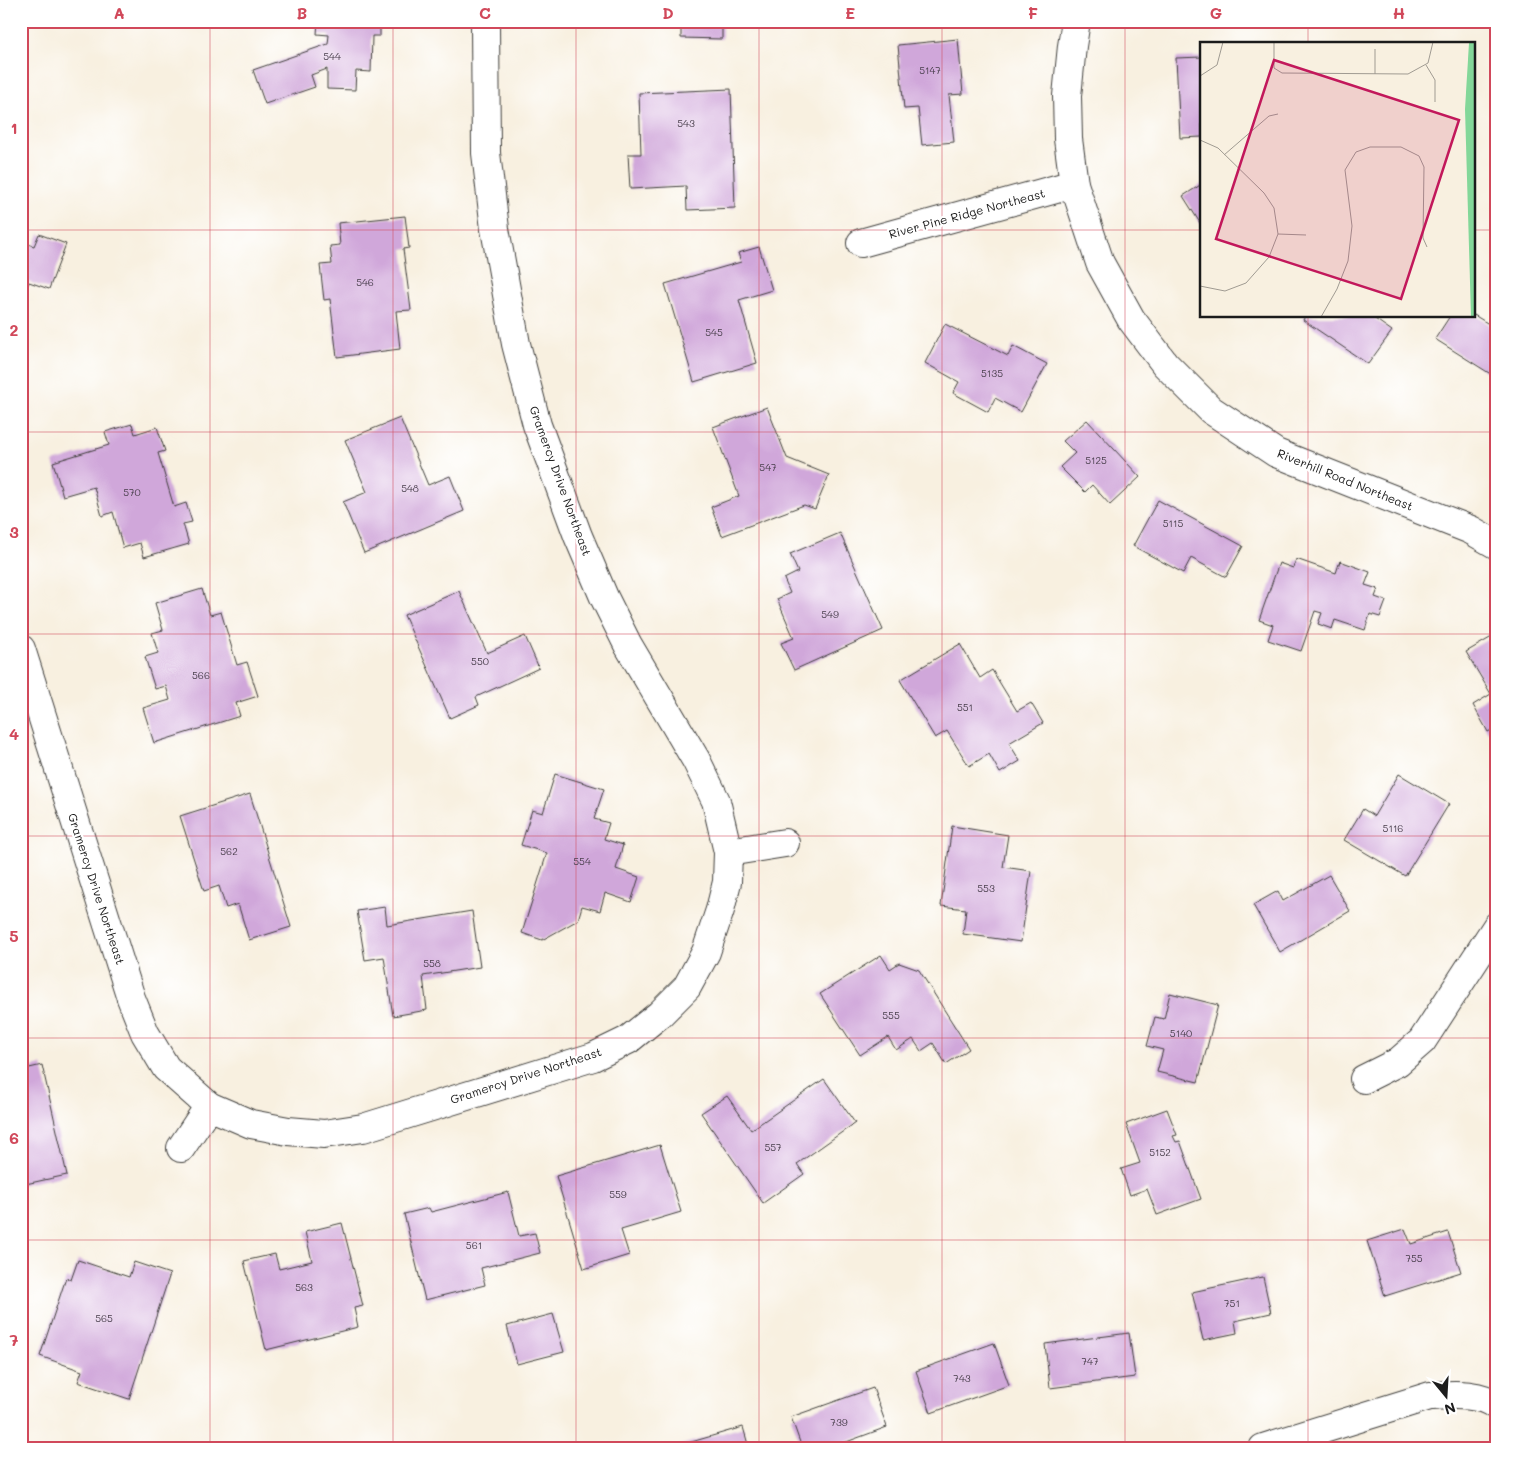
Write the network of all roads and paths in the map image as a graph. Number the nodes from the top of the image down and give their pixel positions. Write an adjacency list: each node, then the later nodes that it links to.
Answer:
1 (485, 21): 8 (street, Gramercy Drive Northeast)
2 (1076, 21): 3 (street, Riverhill Road Northeast)
3 (1074, 184): 4 (street, River Pine Ridge Northeast); 5 (street, Riverhill Road Northeast)
4 (861, 243)
5 (1497, 545)
6 (21, 650): 11 (street, Gramercy Drive Northeast)
7 (785, 843): 8 (street)
8 (728, 852): 11 (street, Gramercy Drive Northeast)
9 (1497, 926): 10 (street)
10 (1364, 1079)
11 (209, 1106): 12 (street)
12 (181, 1148)
13 (1494, 1395): 14 (street)
14 (1263, 1448)

